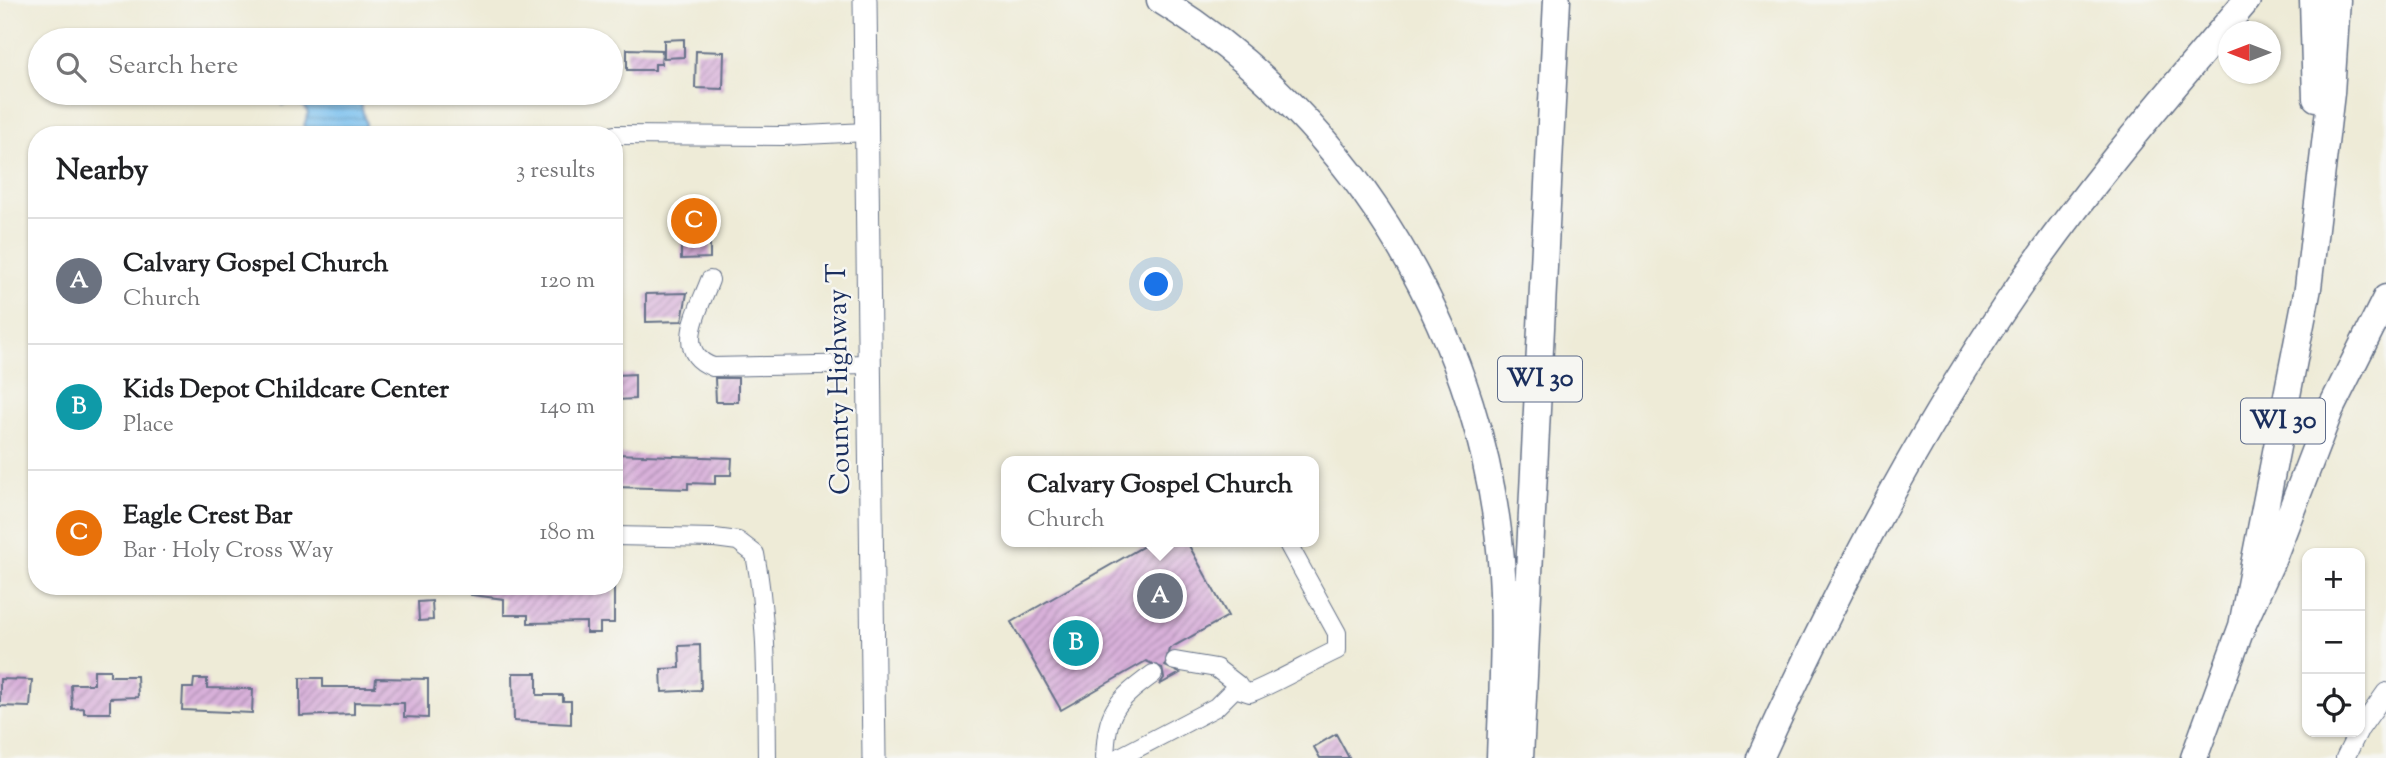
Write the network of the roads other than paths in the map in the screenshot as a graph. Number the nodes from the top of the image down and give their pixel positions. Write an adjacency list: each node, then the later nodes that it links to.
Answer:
1 (865, 0): 7 (main road, County Highway T)
2 (1160, 0): 26 (highway)
3 (1557, 0): 27 (highway, WI 30)
4 (2247, 0): 28 (highway)
5 (2313, 0): 9 (highway)
6 (2337, 0): 9 (highway, WI 30)
7 (867, 132): 8 (street); 12 (main road, County Highway T)
8 (623, 135)
9 (2318, 215): 15 (highway, WI 30)
10 (710, 280): 12 (street)
11 (2386, 298): 15 (highway)
12 (869, 364): 23 (main road, County Highway T)
13 (623, 536): 22 (street)
14 (1290, 547): 18 (street)
15 (2242, 626): 29 (highway, WI 30)
16 (1175, 661): 18 (street)
17 (1153, 674): 24 (street)
18 (1235, 688): 25 (street)
19 (2386, 692): 20 (street)
20 (2365, 722)
21 (2356, 737): 30 (street)
22 (767, 758)
23 (874, 758)
24 (1105, 758)
25 (1118, 758)
26 (1500, 758)
27 (1520, 758)
28 (1760, 758)
29 (2194, 758)
30 (2346, 758)

